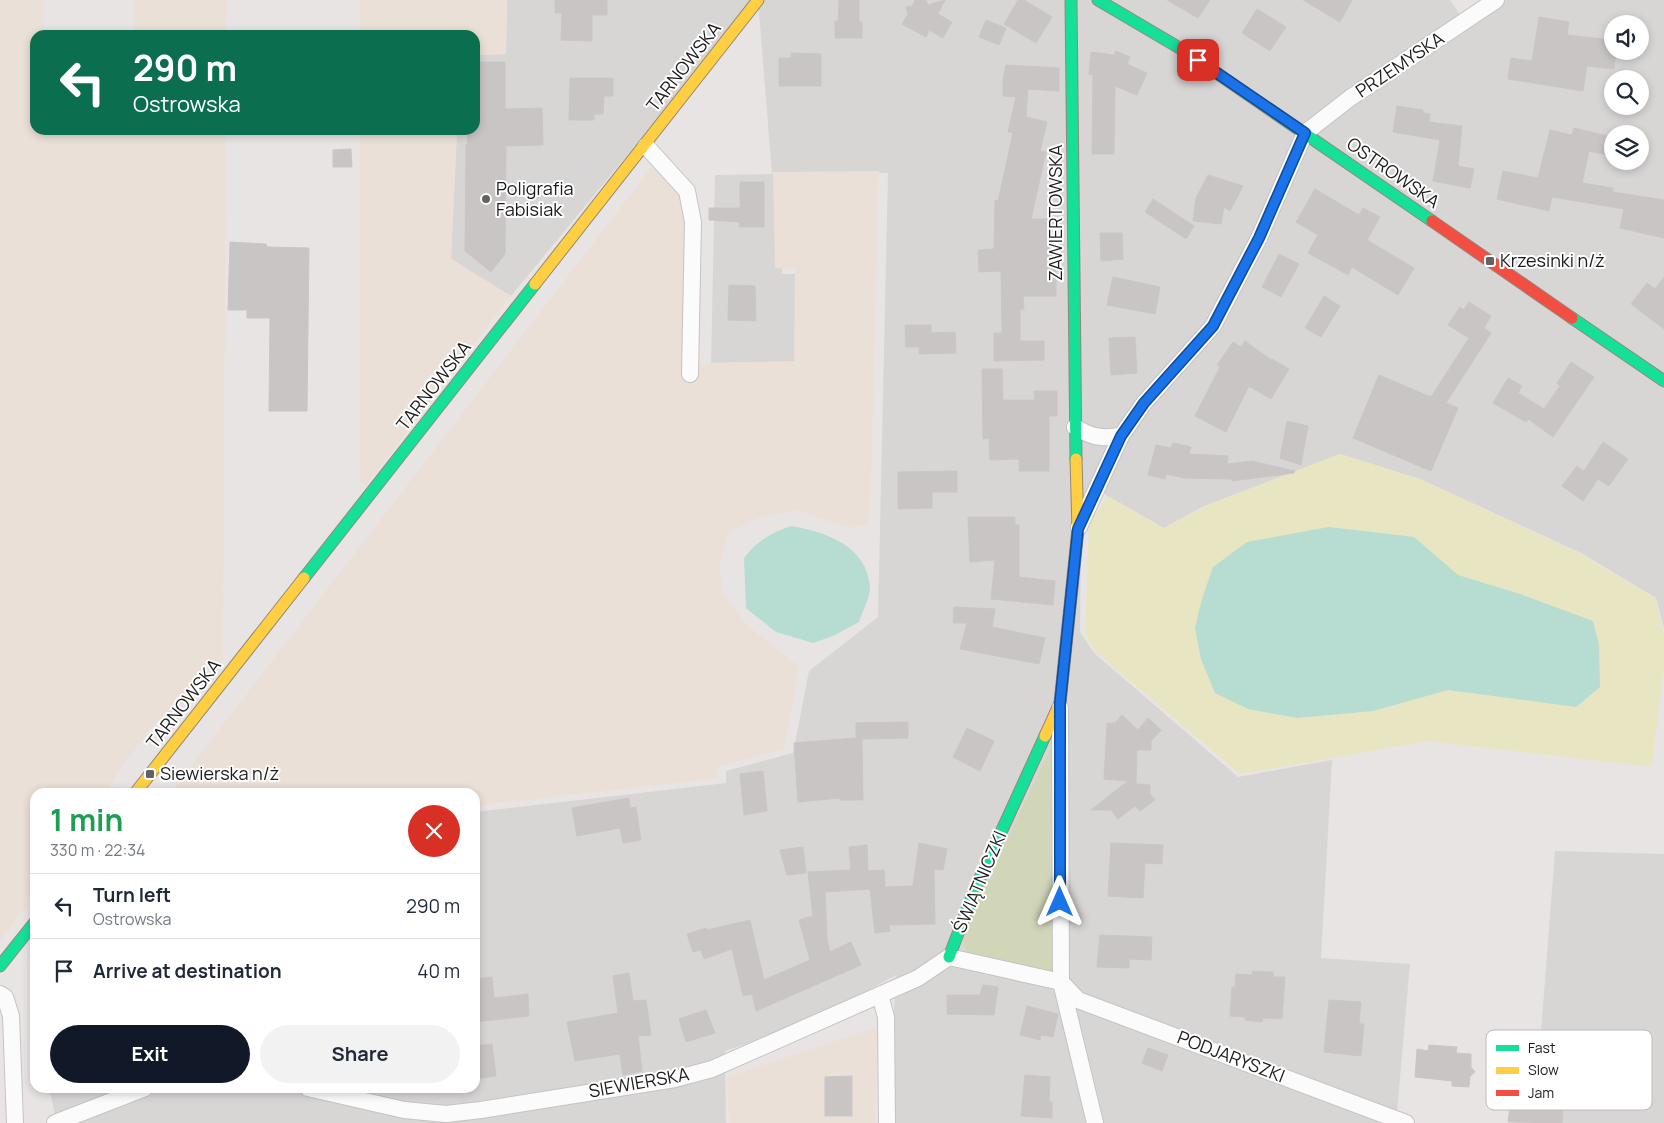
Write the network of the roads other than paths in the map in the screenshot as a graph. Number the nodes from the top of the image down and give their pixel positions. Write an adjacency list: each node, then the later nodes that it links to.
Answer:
1 (758, 0): 6 (street, TARNOWSKA)
2 (1072, 0): 9 (street, ZAWIERTOWSKA)
3 (1098, 0): 5 (street, OSTROWSKA)
4 (1496, 0): 5 (street, PRZEMYSKA)
5 (1305, 133): 8 (street, OSTROWSKA); 10 (street, ŚWIĄTNICZKI)
6 (646, 146): 7 (street); 13 (street, TARNOWSKA)
7 (690, 374)
8 (1664, 381)
9 (1075, 426): 10 (street); 11 (street, ŚWIĄTNICZKI)
10 (1121, 436): 11 (street, ŚWIĄTNICZKI)
11 (1078, 529): 12 (street, ŚWIĄTNICZKI)
12 (1060, 703): 15 (street, ŚWIĄTNICZKI); 17 (street, ŚWIĄTNICZKI)
13 (139, 788)
14 (30, 928): 16 (street)
15 (949, 956): 17 (street, ŚWIĄTNICZKI); 19 (street, SIEWIERSKA)
16 (0, 966)
17 (1061, 982): 25 (street, ŚWIĄTNICZKI); 26 (street, PODJARYSZKI)
18 (0, 994): 22 (street)
19 (880, 995): 21 (street, SIEWIERSKA); 24 (street)
20 (132, 1093): 23 (street)
21 (330, 1093)
22 (15, 1123)
23 (56, 1123)
24 (887, 1123)
25 (1095, 1123)
26 (1406, 1123)

